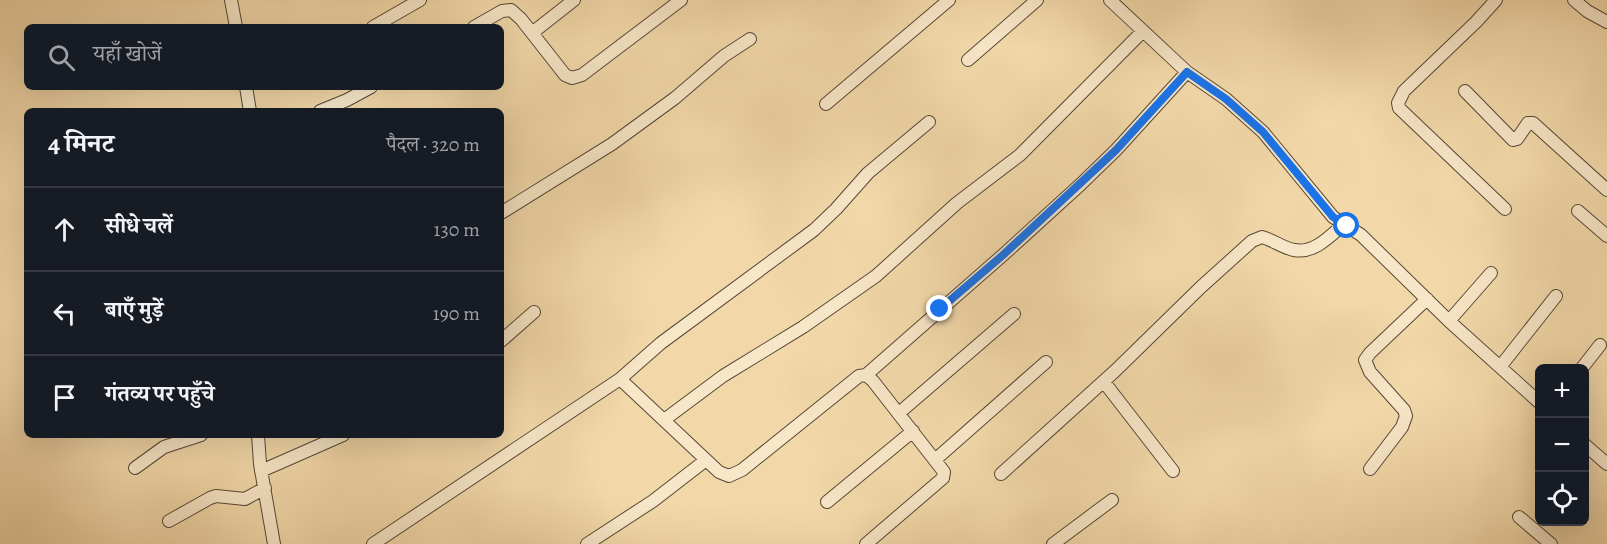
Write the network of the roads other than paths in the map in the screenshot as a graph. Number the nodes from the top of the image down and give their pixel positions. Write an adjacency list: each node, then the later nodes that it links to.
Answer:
1 (420, 0): 12 (street)
2 (574, 0): 15 (street)
3 (681, 0): 15 (street)
4 (949, 0): 22 (street)
5 (1037, 0): 17 (street)
6 (1110, 0): 14 (street)
7 (1496, 0): 27 (street)
8 (1574, 0): 10 (street)
9 (234, 1): 11 (street)
10 (1607, 22)
11 (236, 24)
12 (378, 24)
13 (480, 24): 15 (street)
14 (1142, 32): 18 (street); 48 (street)
15 (532, 33)
16 (750, 39): 28 (street)
17 (968, 60)
18 (1187, 72): 30 (street); 43 (street)
19 (246, 90): 23 (street)
20 (365, 90): 24 (street)
21 (1465, 91): 26 (street)
22 (826, 104)
23 (250, 108)
24 (327, 108)
25 (929, 122): 44 (street)
26 (1607, 190)
27 (1505, 209)
28 (504, 211)
29 (1578, 211): 31 (street)
30 (1344, 224): 34 (street); 45 (street)
31 (1607, 236)
32 (1491, 273): 37 (street)
33 (1556, 296): 42 (street)
34 (1427, 299): 37 (street); 58 (street)
35 (534, 312): 38 (street)
36 (1014, 314): 47 (street)
37 (1449, 321): 42 (street)
38 (504, 338)
39 (1600, 345): 41 (street)
40 (1046, 362): 54 (street)
41 (1586, 364)
42 (1500, 367): 46 (street)
43 (866, 375): 47 (street); 55 (street)
44 (620, 379): 48 (street); 68 (street)
45 (1104, 382): 60 (street); 61 (street)
46 (1535, 399)
47 (899, 413): 49 (street)
48 (664, 420): 55 (street)
49 (913, 431): 54 (street); 64 (street)
50 (192, 438): 57 (street)
51 (258, 438): 59 (street)
52 (336, 438): 59 (street)
53 (1589, 448): 56 (street)
54 (936, 459): 70 (street)
55 (706, 460): 69 (street)
56 (1607, 464)
57 (135, 468)
58 (1370, 469)
59 (261, 471): 62 (street)
60 (1173, 471)
61 (1001, 474)
62 (265, 488): 66 (street); 67 (street)
63 (1112, 500): 71 (street)
64 (827, 502)
65 (1519, 517): 72 (street)
66 (169, 522)
67 (274, 544)
68 (373, 544)
69 (587, 544)
70 (866, 544)
71 (1053, 544)
72 (1551, 544)

